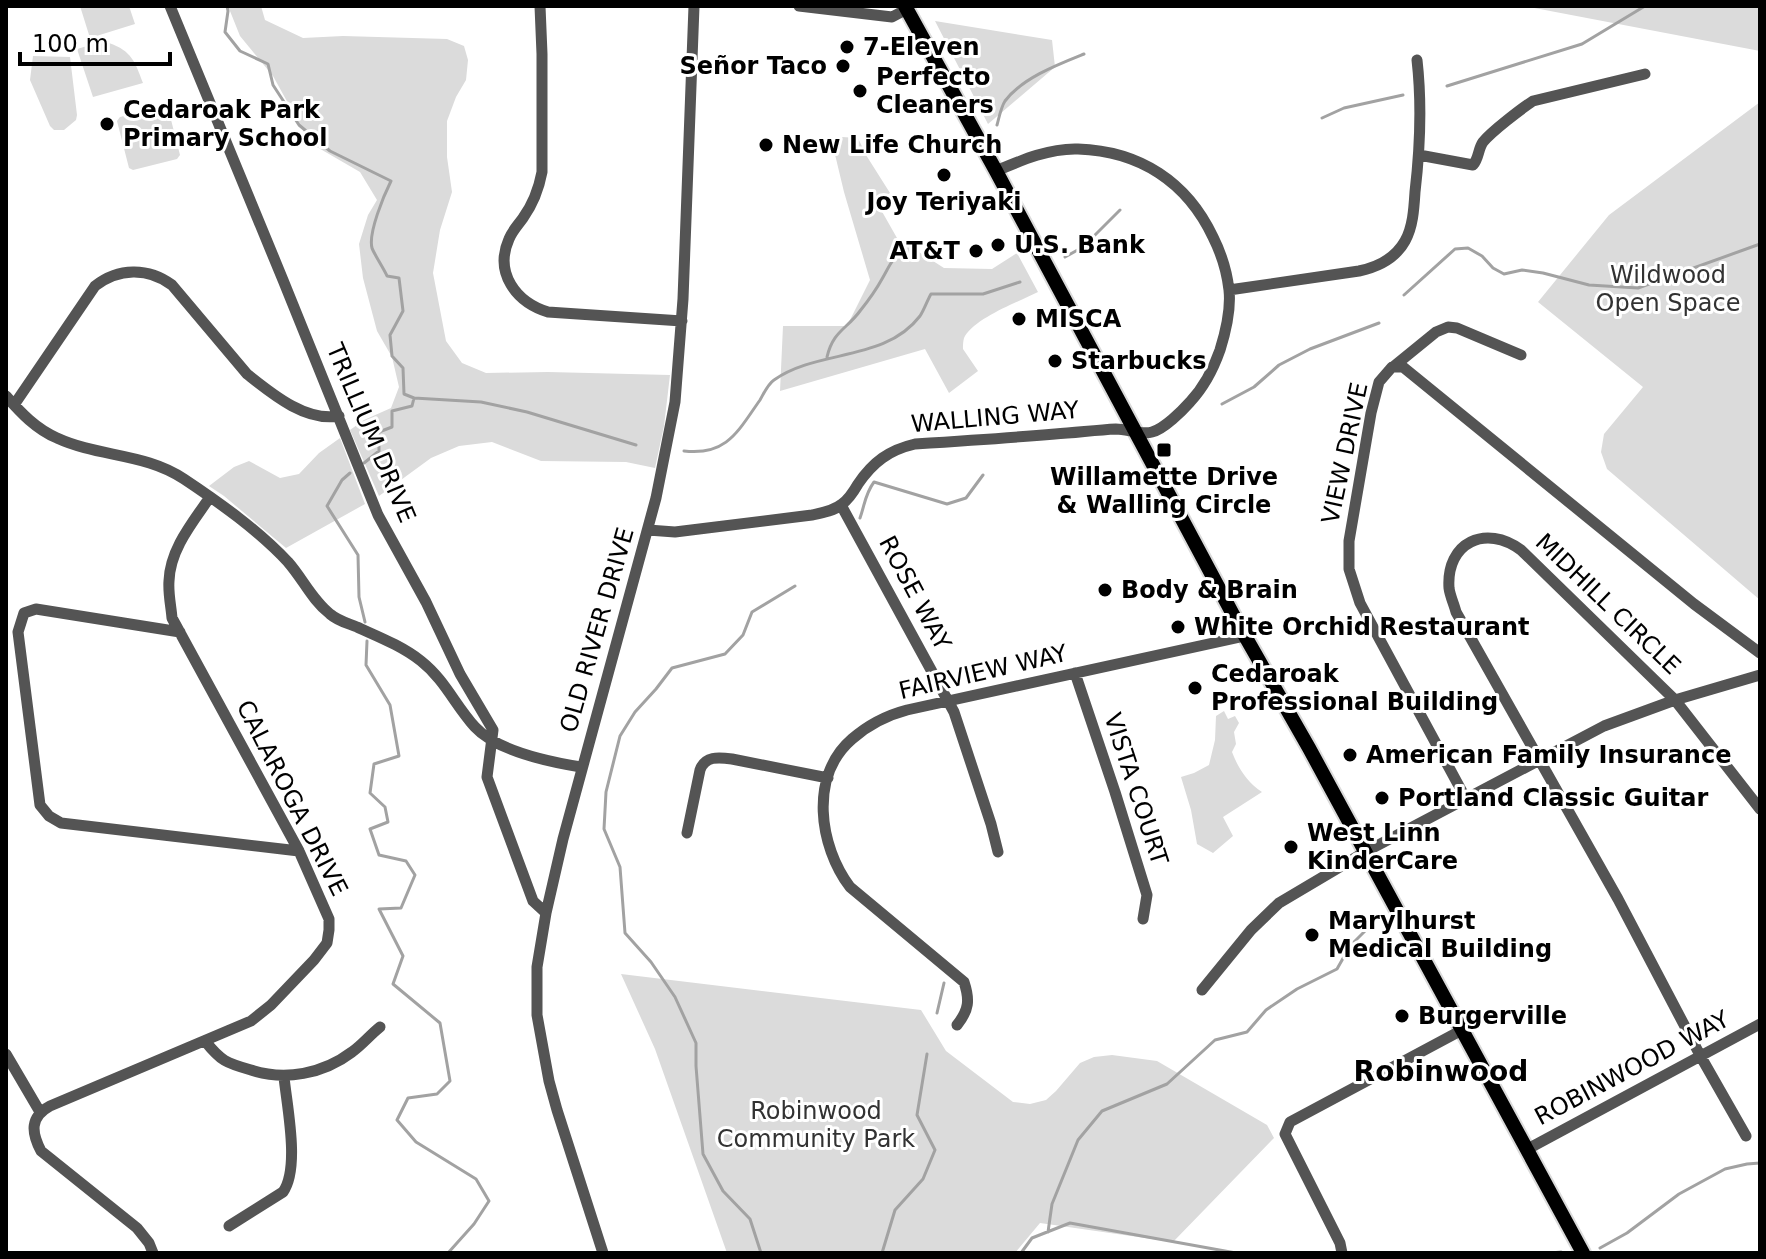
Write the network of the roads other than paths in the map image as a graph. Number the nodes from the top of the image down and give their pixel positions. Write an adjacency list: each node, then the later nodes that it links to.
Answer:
1 (170, 6): 15 (street, TRILLIUM DRIVE)
2 (540, 6): 11 (street)
3 (694, 6): 11 (street, OLD RIVER DRIVE)
4 (799, 6): 5 (street)
5 (906, 8): 9 (main road)
6 (1417, 60): 8 (street)
7 (1645, 74): 8 (street)
8 (1419, 155): 10 (street)
9 (996, 171): 10 (street); 16 (main road)
10 (1229, 290): 16 (street, WALLING WAY)
11 (682, 321): 19 (street, OLD RIVER DRIVE)
12 (1521, 355): 13 (street)
13 (1392, 367): 22 (street, VIEW DRIVE); 31 (street, VIEW DRIVE)
14 (10, 400): 15 (street); 17 (street)
15 (339, 416): 27 (street, TRILLIUM DRIVE)
16 (1134, 431): 18 (street, WALLING WAY); 21 (main road)
17 (210, 497): 20 (street, CALAROGA DRIVE); 27 (street)
18 (841, 505): 19 (street); 26 (street, ROSE WAY)
19 (648, 530): 29 (street, OLD RIVER DRIVE)
20 (180, 632): 34 (street, CALAROGA DRIVE); 34 (street)
21 (1245, 636): 23 (street, FAIRVIEW WAY); 36 (main road)
22 (1760, 653)
23 (1075, 673): 26 (street, FAIRVIEW WAY); 38 (street, VISTA COURT)
24 (1760, 675): 25 (street)
25 (1675, 700): 28 (street); 28 (street, MIDHILL CIRCLE); 32 (street, MIDHILL CIRCLE)
26 (948, 701): 30 (street, FAIRVIEW WAY); 35 (street, ROSE WAY)
27 (492, 740): 29 (street); 37 (street, TRILLIUM DRIVE)
28 (1539, 759): 31 (street); 46 (street, MIDHILL CIRCLE)
29 (581, 767): 37 (street, OLD RIVER DRIVE)
30 (828, 778): 33 (street); 41 (street, FAIRVIEW WAY)
31 (1466, 799): 36 (street)
32 (1760, 809)
33 (687, 833)
34 (299, 851): 44 (street, CALAROGA DRIVE)
35 (998, 852)
36 (1365, 852): 39 (street); 43 (main road)
37 (546, 913): 53 (street, OLD RIVER DRIVE)
38 (1143, 919)
39 (1202, 990)
40 (1760, 1024): 46 (street, ROBINWOOD WAY)
41 (957, 1025)
42 (380, 1027): 47 (street)
43 (1462, 1030): 50 (main road); 54 (street)
44 (205, 1041): 47 (street); 48 (street, CALAROGA DRIVE)
45 (6, 1054): 48 (street)
46 (1701, 1057): 49 (street, MIDHILL CIRCLE); 50 (street, ROBINWOOD WAY)
47 (284, 1077): 51 (street)
48 (40, 1112): 52 (street)
49 (1746, 1136)
50 (1526, 1150): 55 (main road)
51 (229, 1226)
52 (153, 1253)
53 (603, 1253)
54 (1342, 1253)
55 (1583, 1253)

